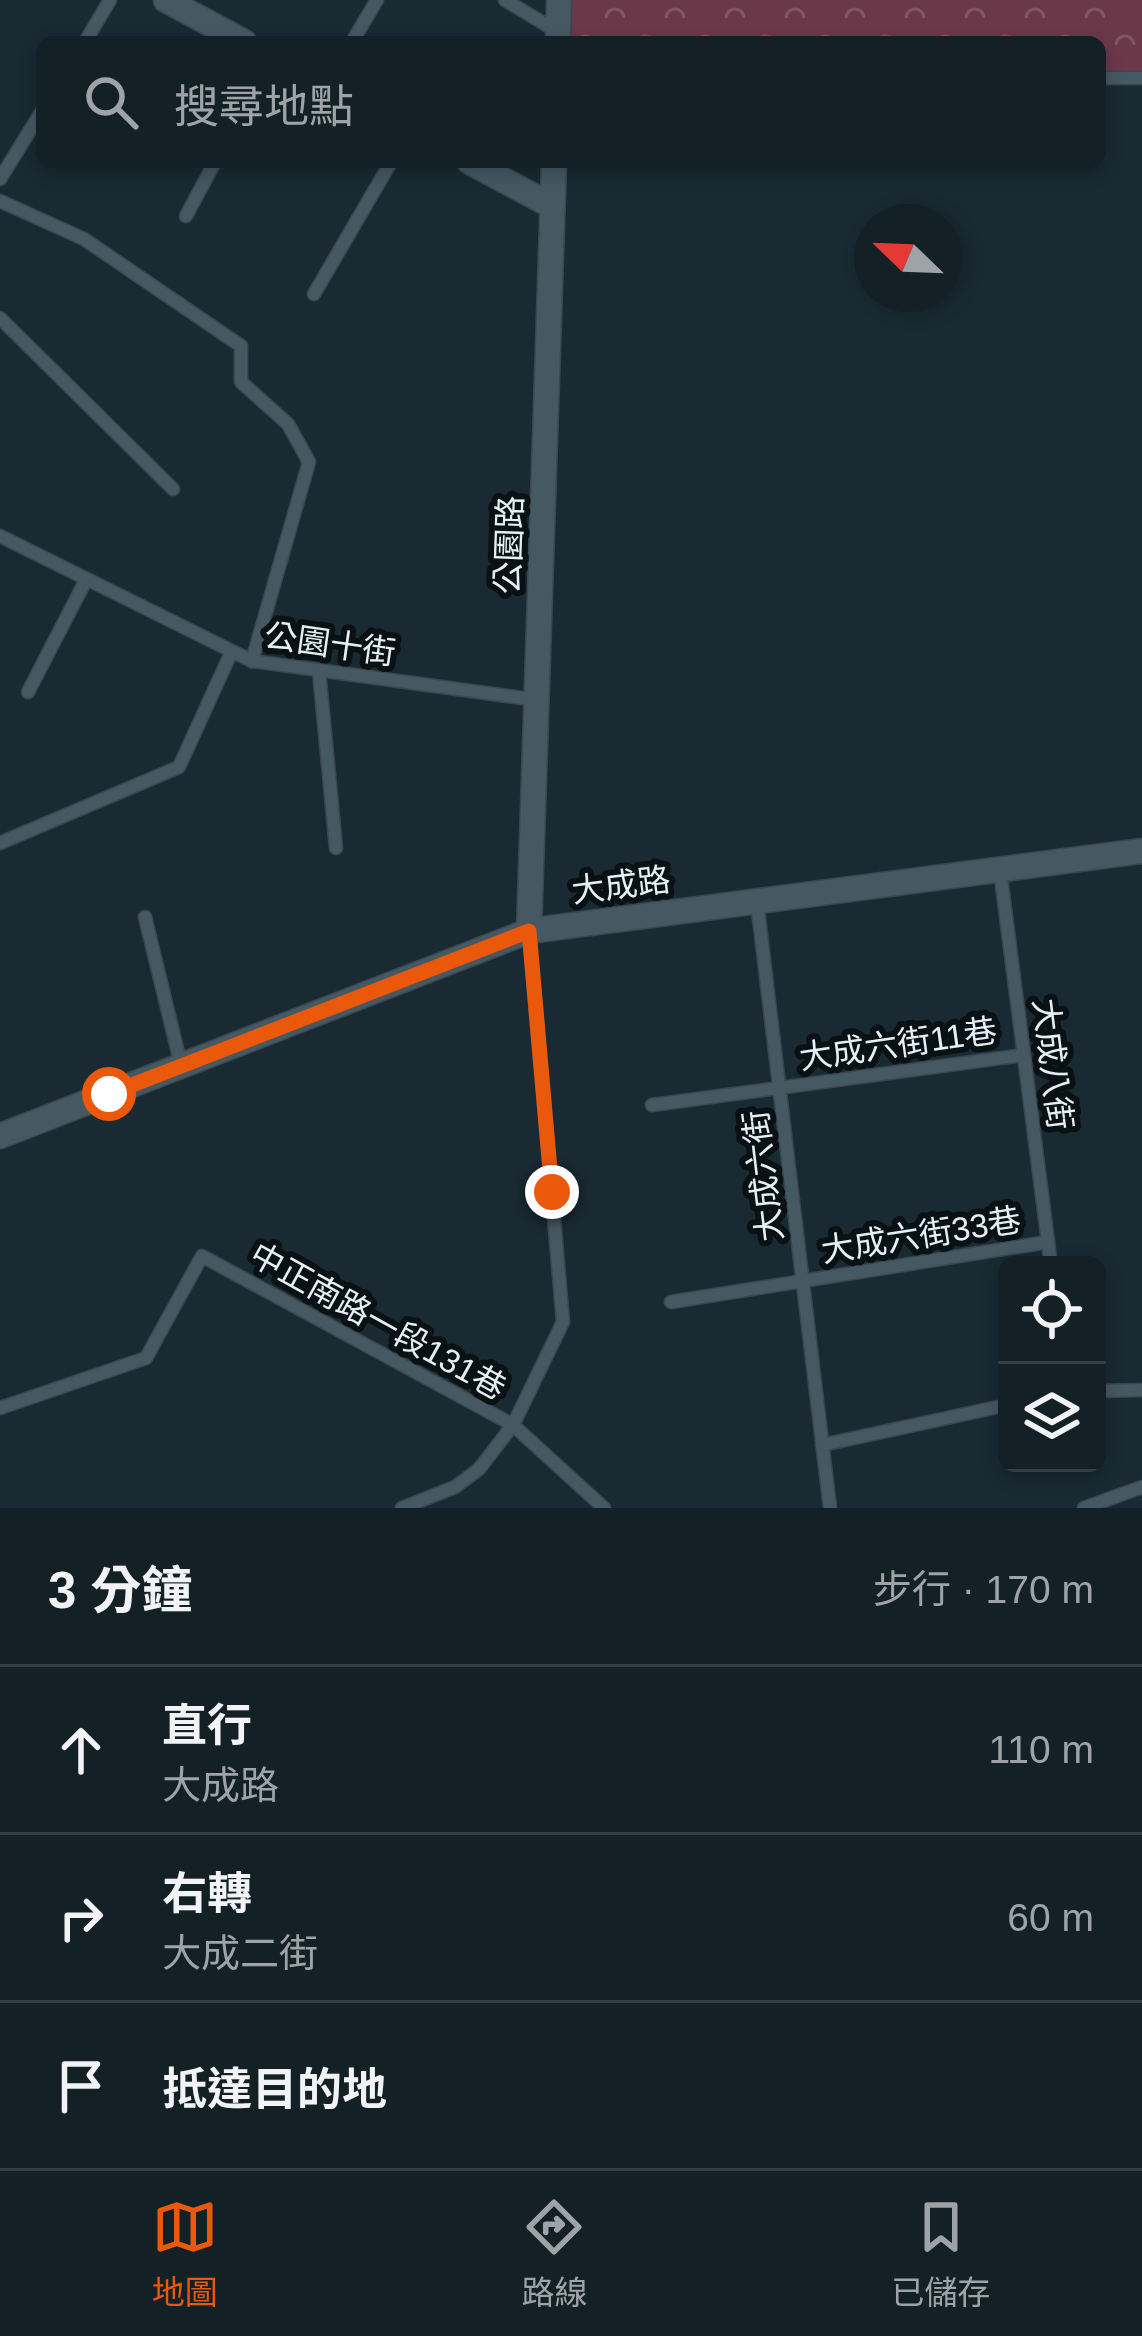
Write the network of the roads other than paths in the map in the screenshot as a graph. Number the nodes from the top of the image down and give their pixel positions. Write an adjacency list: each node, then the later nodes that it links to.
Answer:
1 (110, 0): 6 (lane)
2 (377, 0): 8 (lane)
3 (505, 0): 9 (lane)
4 (560, 0): 10 (street)
5 (179, 3): 7 (street)
6 (89, 36)
7 (234, 36)
8 (356, 36)
9 (557, 36)
10 (558, 36)
11 (1106, 78): 12 (lane)
12 (1142, 78)
13 (36, 121): 18 (lane)
14 (212, 168): 21 (lane)
15 (388, 168): 22 (lane)
16 (481, 168): 20 (street)
17 (554, 168): 20 (street, 公園路)
18 (0, 179)
19 (0, 201): 28 (lane)
20 (552, 206): 31 (street, 公園路)
21 (186, 216)
22 (314, 295)
23 (0, 318): 24 (lane)
24 (173, 488)
25 (0, 536): 26 (lane, 公園十街)
26 (86, 580): 27 (lane, 公園十街); 30 (lane)
27 (231, 653): 28 (lane, 公園十街); 32 (lane)
28 (252, 661): 29 (lane, 公園十街)
29 (319, 670): 31 (lane, 公園十街); 33 (lane)
30 (28, 692)
31 (537, 700): 38 (street, 公園路)
32 (0, 843)
33 (336, 848)
34 (1142, 851): 35 (street, 大成路)
35 (1000, 870): 36 (street, 大成路); 39 (lane, 大成八街)
36 (757, 901): 38 (street, 大成路); 41 (lane, 大成六街)
37 (145, 916): 40 (lane)
38 (529, 931): 40 (street, 大成路); 52 (lane)
39 (1024, 1054): 41 (lane, 大成六街11巷); 44 (lane, 大成八街)
40 (181, 1066): 43 (street, 大成路)
41 (779, 1088): 42 (lane, 大成六街11巷); 46 (lane, 大成六街)
42 (652, 1105)
43 (0, 1136)
44 (1048, 1242): 45 (lane, 大成八街); 46 (lane, 大成六街33巷)
45 (1050, 1256)
46 (802, 1281): 47 (lane, 大成六街33巷); 53 (lane, 大成六街)
47 (671, 1302)
48 (1142, 1390): 49 (lane)
49 (1106, 1391)
50 (998, 1407): 53 (lane)
51 (0, 1408): 52 (lane, 中正南路一段131巷)
52 (513, 1425): 55 (lane); 56 (lane)
53 (822, 1444): 57 (lane, 大成六街)
54 (1142, 1487): 58 (lane)
55 (402, 1508)
56 (604, 1508)
57 (830, 1508)
58 (1084, 1508)

